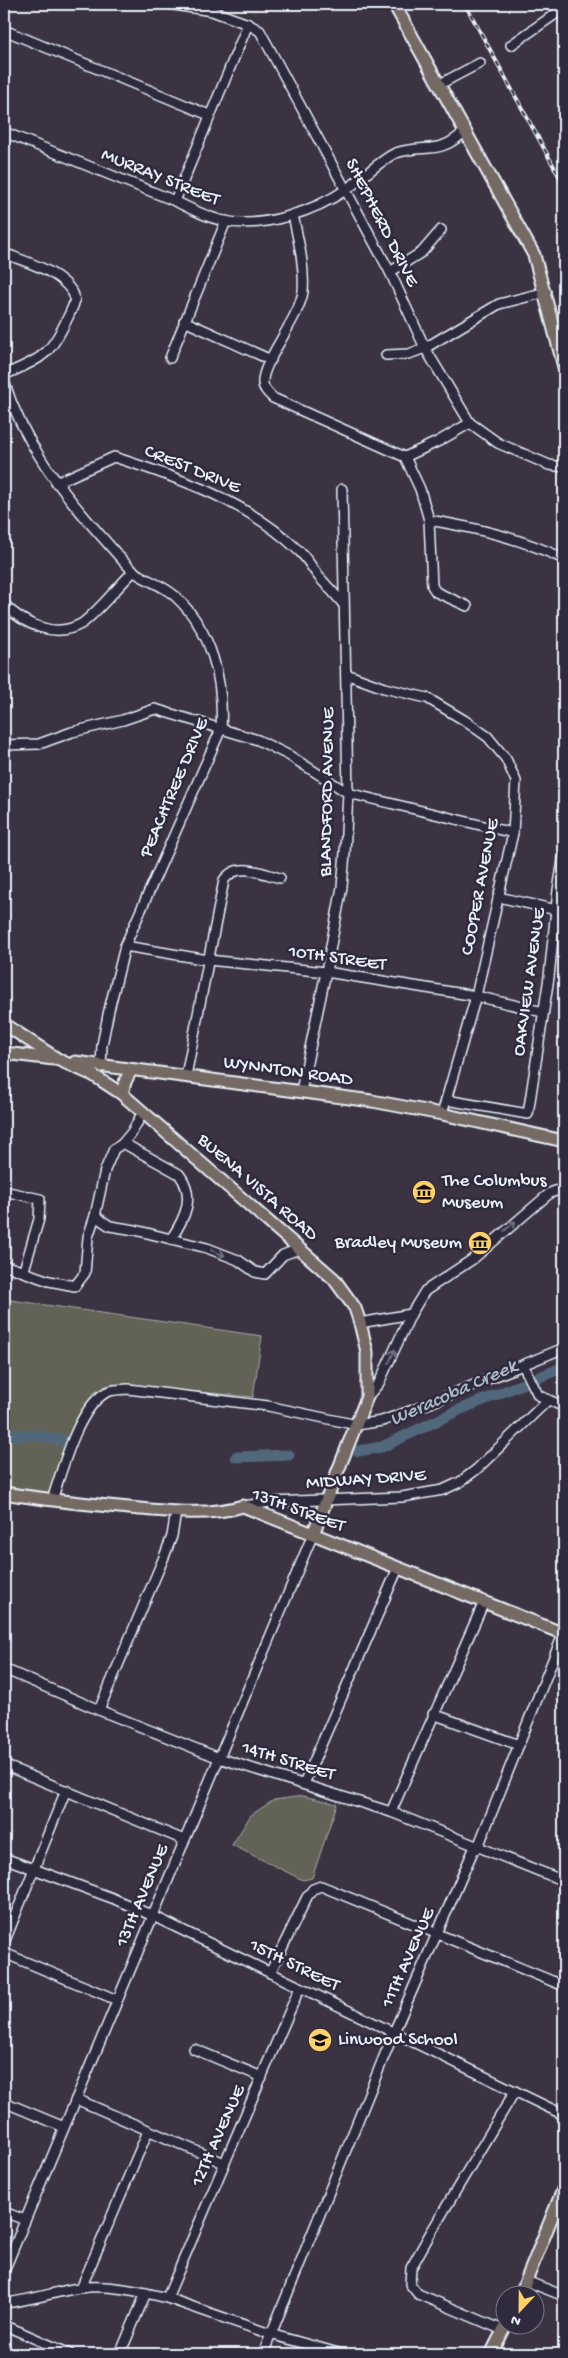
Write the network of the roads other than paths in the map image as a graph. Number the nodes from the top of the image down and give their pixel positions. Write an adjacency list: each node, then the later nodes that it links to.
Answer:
1 (168, 4): 4 (street, SHEPHERD DRIVE)
2 (394, 4): 8 (main road)
3 (564, 8): 6 (street)
4 (248, 24): 9 (street); 12 (street, SHEPHERD DRIVE)
5 (4, 30): 9 (street)
6 (511, 45)
7 (480, 63): 8 (street)
8 (440, 84): 10 (main road)
9 (209, 116): 13 (street)
10 (466, 130): 12 (street, MURRAY STREET); 19 (main road)
11 (4, 132): 13 (street, MURRAY STREET)
12 (346, 190): 14 (street, MURRAY STREET); 18 (street, SHEPHERD DRIVE)
13 (175, 201): 15 (street, MURRAY STREET)
14 (293, 215): 15 (street, MURRAY STREET); 24 (street)
15 (226, 221): 20 (street)
16 (441, 230): 18 (street)
17 (4, 253): 26 (street)
18 (390, 272): 21 (street, SHEPHERD DRIVE)
19 (546, 292): 21 (street); 25 (main road)
20 (184, 321): 23 (street); 24 (street)
21 (425, 348): 22 (street); 28 (street, SHEPHERD DRIVE)
22 (386, 355)
23 (170, 358)
24 (271, 360): 29 (street)
25 (564, 367)
26 (4, 375)
27 (4, 381): 31 (street, PEACHTREE DRIVE)
28 (470, 423): 29 (street); 30 (street, SHEPHERD DRIVE)
29 (405, 457): 33 (street)
30 (564, 467)
31 (56, 483): 35 (street, PEACHTREE DRIVE); 37 (street, CREST DRIVE)
32 (342, 489): 37 (street, BLANDFORD AVENUE)
33 (429, 520): 34 (street); 38 (street)
34 (564, 559)
35 (134, 571): 36 (street); 40 (street, PEACHTREE DRIVE)
36 (4, 604)
37 (343, 604): 39 (street, BLANDFORD AVENUE)
38 (466, 606)
39 (346, 674): 42 (street, BLANDFORD AVENUE); 43 (street, COOPER AVENUE)
40 (222, 729): 41 (street); 42 (street); 48 (street, PEACHTREE DRIVE)
41 (4, 745)
42 (348, 793): 43 (street); 50 (street, BLANDFORD AVENUE)
43 (513, 833): 46 (street, COOPER AVENUE)
44 (564, 855): 47 (street, OAKVIEW AVENUE)
45 (280, 878): 49 (street)
46 (498, 897): 47 (street); 51 (street, COOPER AVENUE)
47 (557, 910): 52 (street, OAKVIEW AVENUE)
48 (124, 946): 49 (street, 10TH STREET); 56 (street, PEACHTREE DRIVE)
49 (208, 960): 50 (street, 10TH STREET); 58 (street)
50 (326, 972): 51 (street, 10TH STREET); 59 (street, BLANDFORD AVENUE)
51 (476, 996): 52 (street, 10TH STREET); 61 (street, COOPER AVENUE)
52 (543, 1012): 61 (street, OAKVIEW AVENUE)
53 (4, 1024): 55 (main road, BUENA VISTA ROAD)
54 (4, 1053): 55 (main road, WYNNTON ROAD)
55 (59, 1060): 56 (main road, WYNNTON ROAD); 60 (main road, BUENA VISTA ROAD)
56 (101, 1067): 57 (main road, WYNNTON ROAD)
57 (131, 1070): 58 (main road, WYNNTON ROAD); 60 (main road)
58 (186, 1076): 59 (main road, WYNNTON ROAD)
59 (301, 1091): 63 (main road, WYNNTON ROAD)
60 (122, 1094): 62 (main road, BUENA VISTA ROAD)
61 (446, 1100): 63 (street, COOPER AVENUE)
62 (144, 1112): 65 (street); 70 (main road, BUENA VISTA ROAD)
63 (442, 1114): 64 (main road, WYNNTON ROAD)
64 (564, 1141)
65 (123, 1143): 68 (street); 69 (street)
66 (564, 1188): 73 (street, one-way to 66)
67 (4, 1191): 72 (street)
68 (96, 1216): 69 (street); 72 (street)
69 (171, 1239): 70 (street, one-way to 70)
70 (299, 1249): 74 (main road, BUENA VISTA ROAD)
71 (4, 1264): 72 (street)
72 (24, 1270)
73 (411, 1314): 74 (street); 77 (street, one-way to 73)
74 (360, 1324): 77 (main road, BUENA VISTA ROAD)
75 (564, 1348): 76 (street)
76 (523, 1365): 78 (street); 80 (street)
77 (367, 1397): 80 (main road, BUENA VISTA ROAD)
78 (548, 1400): 79 (street); 83 (street, MIDWAY DRIVE)
79 (564, 1407)
80 (357, 1425): 82 (street); 83 (main road, BUENA VISTA ROAD)
81 (4, 1494): 82 (main road, 13TH STREET)
82 (52, 1500): 85 (main road, 13TH STREET)
83 (326, 1500): 84 (street, MIDWAY DRIVE); 86 (main road, BUENA VISTA ROAD)
84 (243, 1506): 85 (main road, 13TH STREET); 86 (main road, 13TH STREET)
85 (176, 1512): 91 (street)
86 (313, 1534): 87 (main road, 13TH STREET); 94 (street, 13TH AVENUE)
87 (398, 1568): 88 (main road, 13TH STREET); 96 (street)
88 (484, 1602): 89 (main road, 13TH STREET); 92 (street)
89 (564, 1633): 93 (street, 11TH AVENUE)
90 (4, 1669): 91 (street, 14TH STREET)
91 (99, 1710): 94 (street, 14TH STREET)
92 (433, 1714): 93 (street); 98 (street)
93 (519, 1745): 100 (street, 11TH AVENUE)
94 (219, 1758): 96 (street, 14TH STREET); 99 (street, 13TH AVENUE)
95 (4, 1765): 97 (street)
96 (304, 1784): 98 (street, 14TH STREET)
97 (66, 1790): 99 (street); 102 (street)
98 (391, 1812): 100 (street, 14TH STREET)
99 (184, 1840): 104 (street, 13TH AVENUE)
100 (478, 1847): 103 (street, 14TH STREET); 105 (street, 11TH AVENUE)
101 (4, 1858): 102 (street, 15TH STREET)
102 (35, 1871): 104 (street, 15TH STREET); 106 (street)
103 (564, 1881)
104 (153, 1916): 108 (street, 15TH STREET); 111 (street, 13TH AVENUE)
105 (438, 1934): 108 (street); 109 (street); 112 (street, 11TH AVENUE)
106 (4, 1943)
107 (4, 1953): 111 (street)
108 (270, 1973): 110 (street, 15TH STREET)
109 (564, 1986)
110 (300, 1988): 112 (street, 15TH STREET); 114 (street, 12TH AVENUE)
111 (117, 2000): 116 (street, 13TH AVENUE)
112 (394, 2032): 115 (street, 15TH STREET); 135 (street, 11TH AVENUE)
113 (194, 2049): 114 (street)
114 (262, 2078): 121 (street, 12TH AVENUE)
115 (515, 2091): 118 (street, 15TH STREET); 133 (street)
116 (76, 2099): 119 (street, 13TH AVENUE); 120 (street)
117 (4, 2102): 119 (street)
118 (564, 2116)
119 (64, 2127): 124 (street, 13TH AVENUE)
120 (148, 2131): 121 (street); 128 (street)
121 (224, 2163): 131 (street, 12TH AVENUE)
122 (564, 2187): 126 (main road)
123 (4, 2212): 124 (street)
124 (25, 2220): 125 (street, 13TH AVENUE)
125 (4, 2271)
126 (526, 2281): 127 (main road); 130 (street)
127 (524, 2286)
128 (81, 2288): 129 (street); 132 (street)
129 (146, 2293): 131 (street); 138 (street)
130 (564, 2296)
131 (167, 2298): 135 (street)
132 (4, 2303)
133 (496, 2324)
134 (4, 2325): 137 (street)
135 (270, 2334): 139 (street, 11TH AVENUE); 140 (street)
136 (500, 2336): 141 (main road)
137 (70, 2354)
138 (120, 2354)
139 (263, 2354)
140 (342, 2354)
141 (491, 2354)

